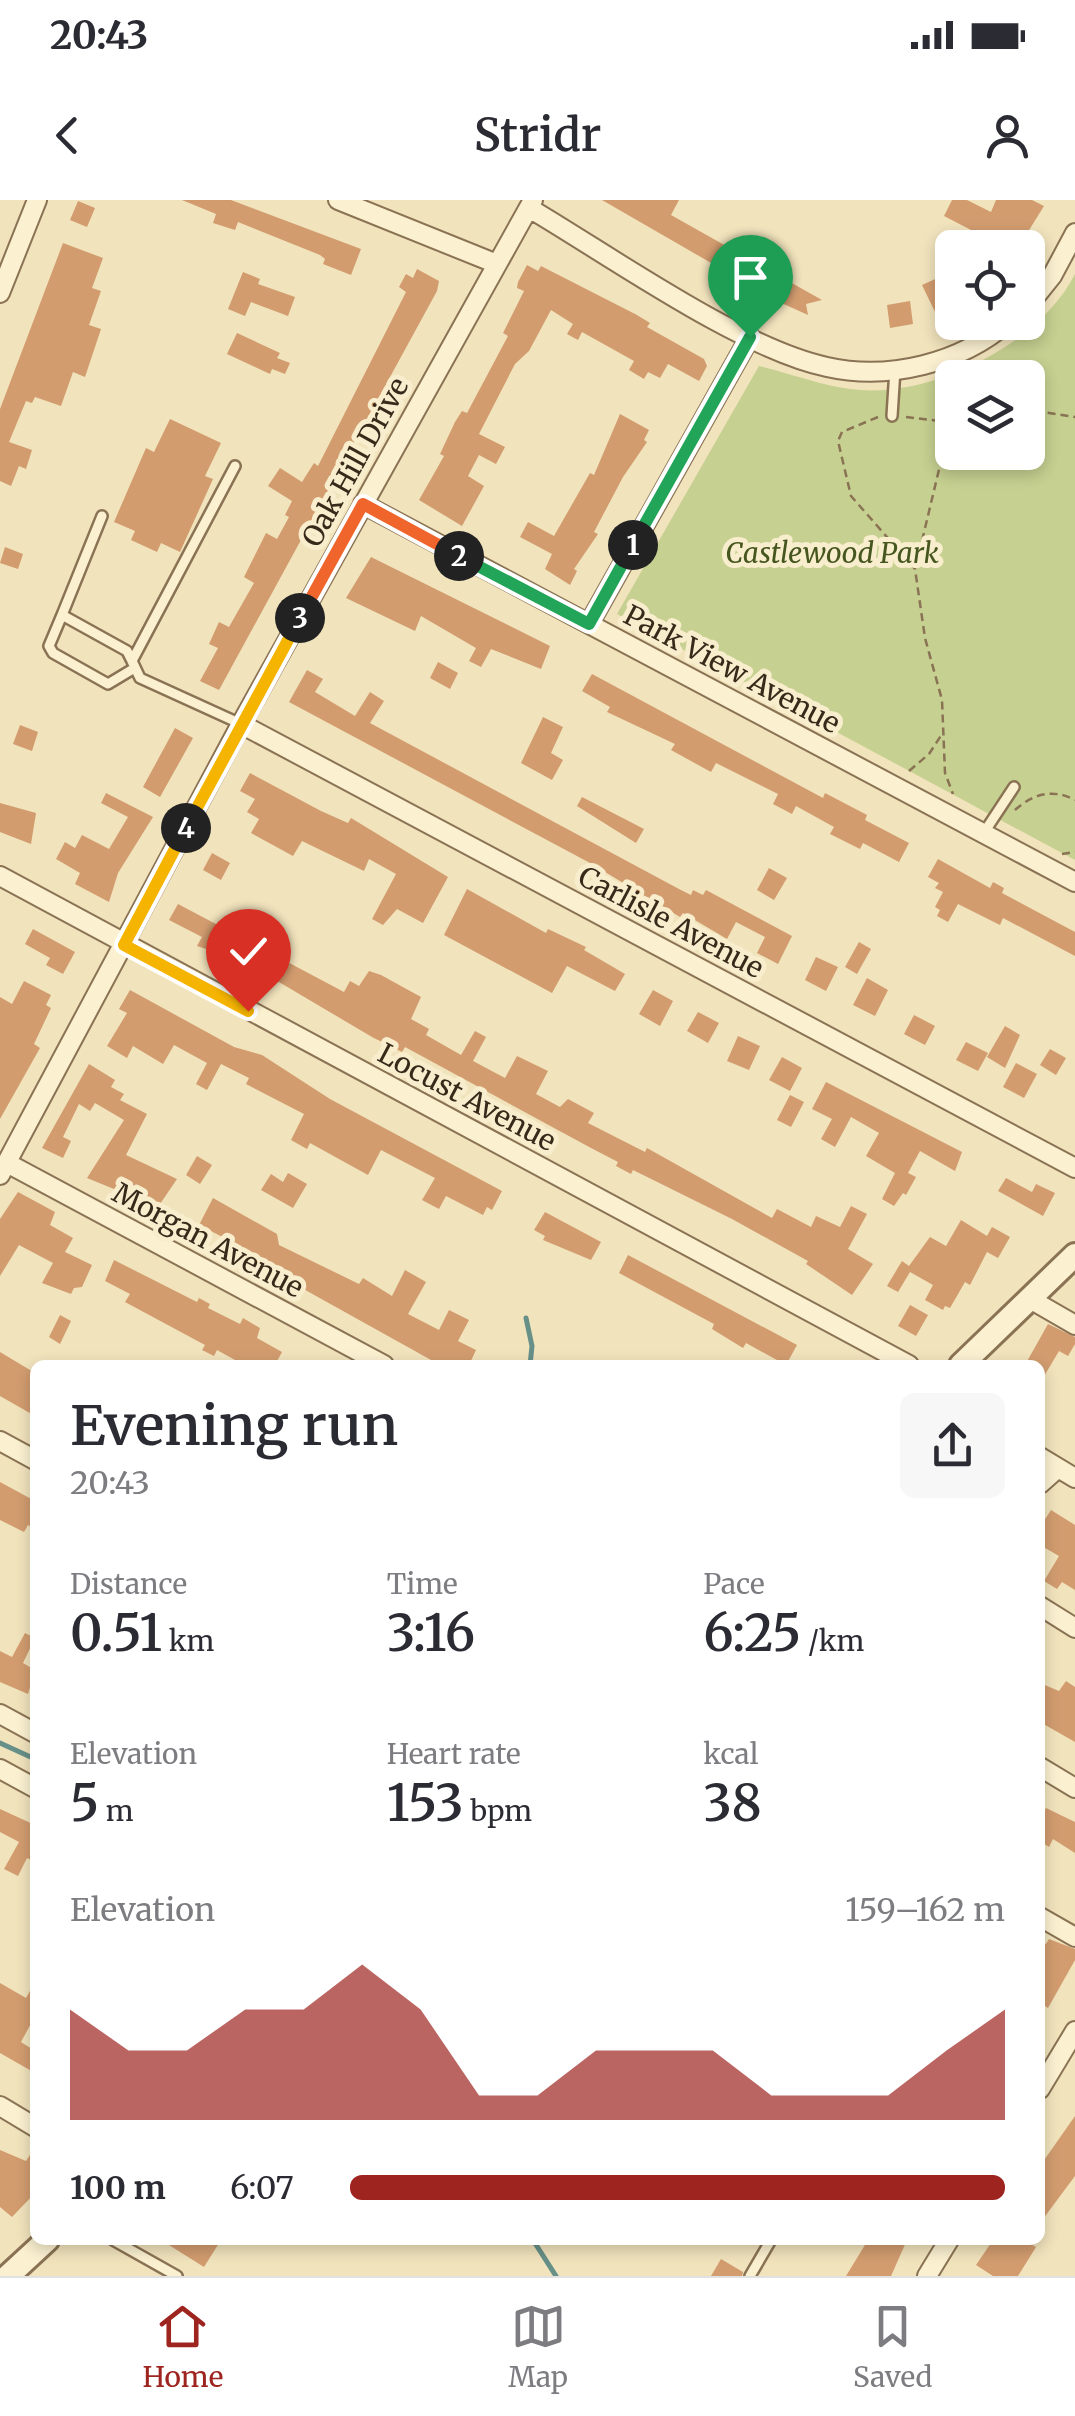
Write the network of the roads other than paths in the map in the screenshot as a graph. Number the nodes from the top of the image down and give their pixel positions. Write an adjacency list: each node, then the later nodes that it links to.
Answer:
1 (37, 200): 7 (street)
2 (338, 200): 5 (street)
3 (531, 204): 5 (street, Oak Hill Drive); 8 (street)
4 (1075, 233): 6 (street)
5 (498, 264): 13 (street, Oak Hill Drive)
6 (1045, 285)
7 (0, 293)
8 (750, 337): 10 (street); 16 (street)
9 (983, 340): 10 (street)
10 (894, 369): 11 (lane)
11 (892, 416)
12 (235, 466): 17 (lane)
13 (363, 504): 16 (street, Park View Avenue); 18 (street, Oak Hill Drive)
14 (102, 516): 15 (lane)
15 (62, 616): 17 (lane); 17 (lane)
16 (589, 624): 20 (street, Park View Avenue)
17 (133, 665): 18 (lane)
18 (241, 724): 23 (street, Oak Hill Drive); 24 (street, Carlisle Avenue)
19 (1014, 787): 20 (lane)
20 (983, 834): 22 (street, Park View Avenue)
21 (0, 876): 23 (street, Locust Avenue)
22 (1075, 882)
23 (124, 945): 25 (street, Oak Hill Drive); 30 (street, Locust Avenue)
24 (1075, 1168)
25 (3, 1169): 29 (street, Morgan Avenue)
26 (1075, 1255): 27 (street)
27 (1030, 1299): 28 (street); 31 (street)
28 (1075, 1325)
29 (374, 1360)
30 (900, 1360)
31 (966, 1360)
32 (0, 1441): 33 (street)
33 (30, 1457)
34 (1045, 1460): 35 (street)
35 (1058, 1468): 36 (street); 37 (street)
36 (1075, 1478)
37 (1045, 1480)
38 (1045, 1609): 39 (street)
39 (1075, 1628)
40 (0, 1714): 41 (street)
41 (30, 1730)
42 (0, 1768): 44 (street)
43 (1045, 1769): 45 (street)
44 (30, 1785)
45 (1075, 1788)
46 (1045, 1920): 47 (street)
47 (1075, 1936)
48 (1075, 2031): 49 (street)
49 (1045, 2081)
50 (0, 2106): 51 (street)
51 (30, 2124)
52 (42, 2245): 56 (street)
53 (122, 2245): 57 (lane)
54 (769, 2245): 58 (lane)
55 (946, 2245): 59 (street)
56 (8, 2276)
57 (177, 2276)
58 (750, 2276)
59 (927, 2276)

